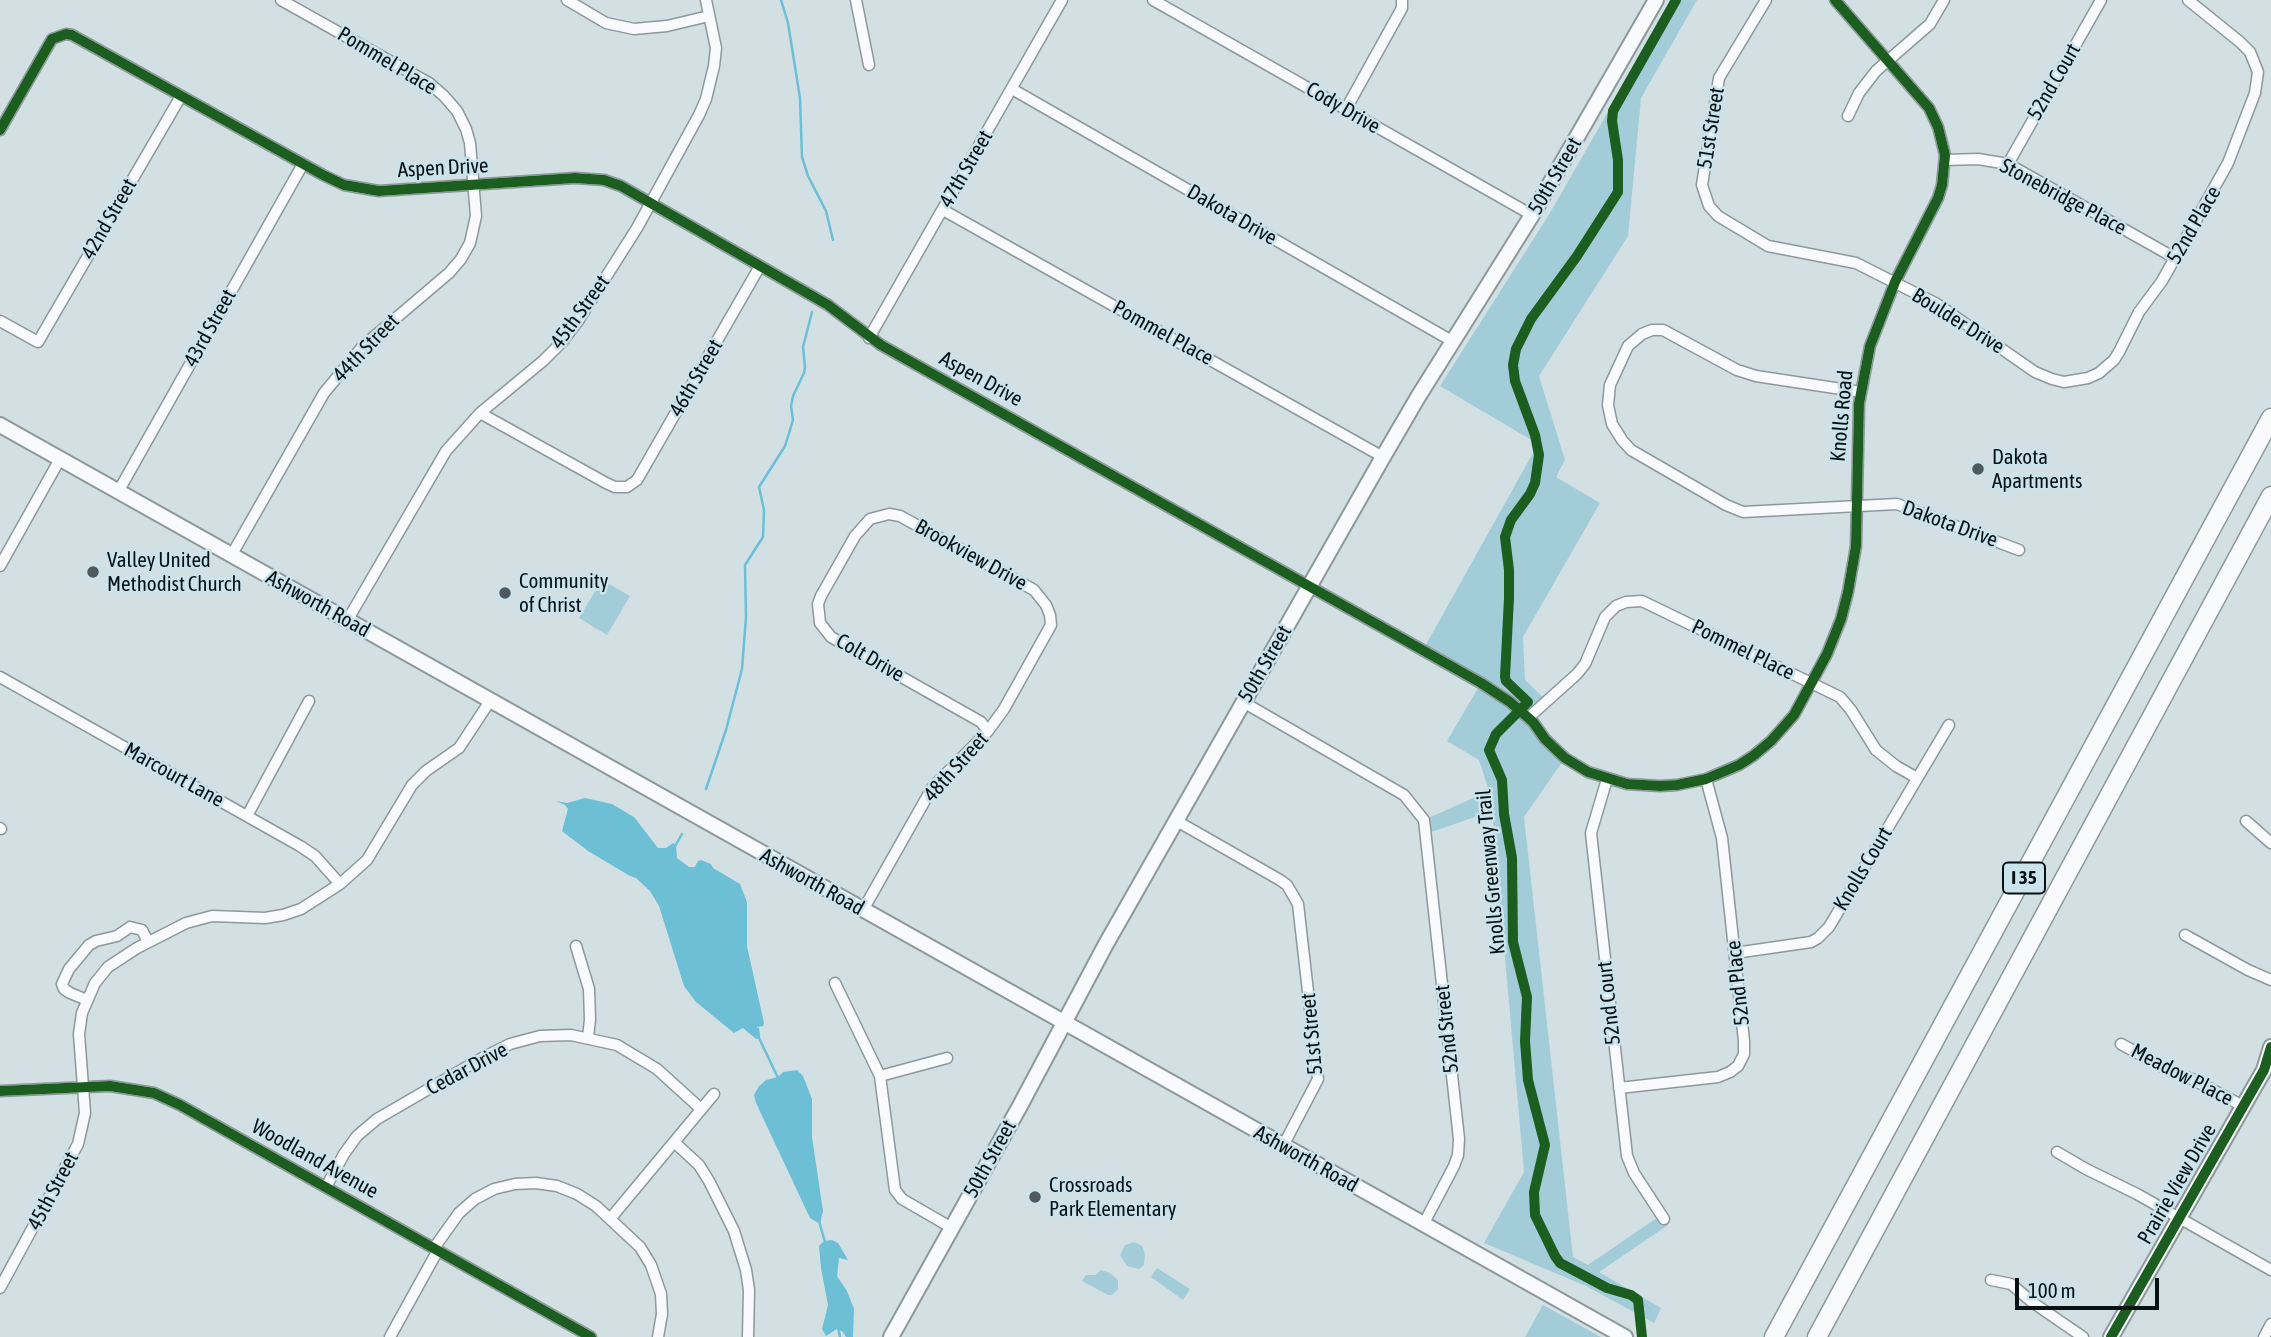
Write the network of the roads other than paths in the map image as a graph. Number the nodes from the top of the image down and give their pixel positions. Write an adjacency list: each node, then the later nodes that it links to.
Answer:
1 (281, 0): 25 (street, Pommel Place)
2 (567, 0): 14 (street)
3 (706, 0): 14 (street, 45th Street)
4 (856, 0): 16 (street)
5 (1062, 0): 17 (street, 47th Street)
6 (1153, 0): 19 (street, Cody Drive)
7 (1402, 0): 19 (street)
8 (1656, 0): 29 (main road, 50th Street)
9 (1766, 0): 26 (street, 51st Street)
10 (1835, 0): 15 (street)
11 (1944, 0): 15 (street)
12 (2101, 0): 24 (street, 52nd Court)
13 (2188, 0): 30 (street, 52nd Place)
14 (709, 16): 27 (street, 45th Street)
15 (1888, 61): 20 (street); 22 (street)
16 (869, 65)
17 (1012, 89): 28 (street, 47th Street); 35 (street, Dakota Drive)
18 (181, 96): 21 (street, Aspen Drive); 23 (street, Aspen Drive); 33 (street, 42nd Street)
19 (1346, 109): 29 (street, Cody Drive)
20 (1848, 116)
21 (0, 130)
22 (1945, 160): 24 (street, Stonebridge Place); 32 (street, Knolls Road)
23 (303, 164): 25 (street, Aspen Drive); 43 (street, 43rd Street)
24 (2008, 164): 30 (street, Stonebridge Place)
25 (474, 185): 27 (street, Aspen Drive); 48 (street, 44th Street)
26 (1702, 185): 32 (street, Boulder Drive)
27 (651, 202): 31 (street, Aspen Drive); 38 (street, 45th Street)
28 (943, 210): 34 (street, 47th Street); 41 (street, Pommel Place)
29 (1532, 215): 35 (main road, 50th Street)
30 (2175, 258): 36 (street, 52nd Place)
31 (760, 266): 34 (street, Aspen Drive); 38 (street, 46th Street)
32 (1895, 282): 36 (street, Boulder Drive); 37 (street, Knolls Road)
33 (0, 321)
34 (869, 338): 50 (street, Aspen Drive)
35 (1452, 341): 41 (main road, 50th Street)
36 (2075, 381)
37 (1861, 392): 45 (street, Knolls Road); 45 (street, Dakota Drive)
38 (480, 414): 51 (street, 45th Street)
39 (2271, 418): 109 (highway, I 35)
40 (0, 425): 42 (main road, Ashworth Road)
41 (1383, 457): 50 (main road, 50th Street)
42 (60, 459): 43 (main road, Ashworth Road); 49 (street)
43 (118, 492): 48 (main road, Ashworth Road)
44 (2271, 496): 110 (highway, I 35)
45 (1857, 505): 47 (street, Dakota Drive); 54 (street, Knolls Road)
46 (870, 519): 52 (street, Brookview Drive); 60 (street, Colt Drive)
47 (2019, 550)
48 (231, 556): 51 (main road, Ashworth Road)
49 (0, 566)
50 (1310, 586): 57 (main road, 50th Street); 58 (street, Aspen Drive)
51 (347, 621): 56 (main road, Ashworth Road)
52 (1051, 625): 60 (street, 48th Street)
53 (0, 677): 64 (street, Marcourt Lane)
54 (1812, 684): 58 (street, Pommel Place); 61 (street, Pommel Place); 63 (street, Aspen Drive)
55 (309, 701): 64 (street)
56 (490, 701): 68 (street, 45th Street); 69 (main road, Ashworth Road)
57 (1243, 702): 65 (main road, 50th Street); 96 (street, 52nd Street)
58 (1528, 718): 62 (street, Aspen Drive)
59 (1949, 725): 61 (street, Knolls Court)
60 (988, 731): 69 (street, 48th Street)
61 (1917, 778): 73 (street, Knolls Court)
62 (1607, 779): 63 (street, Aspen Drive); 84 (street, 52nd Court)
63 (1706, 779): 73 (street, 52nd Place)
64 (247, 816): 68 (street, Marcourt Lane)
65 (1175, 820): 77 (main road, 50th Street); 90 (street, 51st Street)
66 (2246, 821): 67 (street)
67 (2271, 843)
68 (340, 884): 71 (street, 45th Street)
69 (863, 910): 77 (main road, Ashworth Road)
70 (2185, 935): 74 (street)
71 (148, 942): 76 (street, 45th Street); 76 (street)
72 (576, 946): 78 (street)
73 (1735, 953): 84 (street, 52nd Place)
74 (2271, 980)
75 (835, 983): 82 (street)
76 (87, 1000): 83 (street, 45th Street)
77 (1063, 1023): 90 (main road, Ashworth Road); 97 (main road, 50th Street)
78 (588, 1037): 88 (street, Cedar Drive); 92 (street, Cedar Drive)
79 (2120, 1044): 87 (street, Meadow Place)
80 (2271, 1047): 87 (main road, Prairie View Drive)
81 (947, 1058): 82 (street)
82 (880, 1076): 97 (street)
83 (83, 1088): 85 (street, Woodland Avenue); 92 (street, Woodland Avenue); 101 (street, 45th Street)
84 (1619, 1088): 95 (street, 52nd Court)
85 (0, 1091)
86 (713, 1094): 88 (street)
87 (2243, 1106): 93 (main road, Prairie View Drive)
88 (702, 1109): 89 (street)
89 (674, 1142): 94 (street); 106 (street)
90 (1283, 1146): 96 (main road, Ashworth Road)
91 (2057, 1152): 93 (street)
92 (326, 1187): 98 (street, Woodland Avenue)
93 (2179, 1218): 99 (street); 112 (main road, Prairie View Drive)
94 (610, 1219): 98 (street); 105 (street)
95 (1664, 1219)
96 (1423, 1225): 108 (main road, Ashworth Road)
97 (952, 1228): 107 (main road, 50th Street)
98 (436, 1249): 103 (street); 104 (street, Woodland Avenue)
99 (2271, 1270)
100 (1991, 1280): 111 (street)
101 (0, 1289)
102 (2271, 1324): 113 (street)
103 (390, 1337)
104 (591, 1337)
105 (657, 1337)
106 (748, 1337)
107 (891, 1337)
108 (1625, 1337)
109 (1774, 1337)
110 (1817, 1337)
111 (2083, 1337)
112 (2111, 1337)
113 (2264, 1337)

